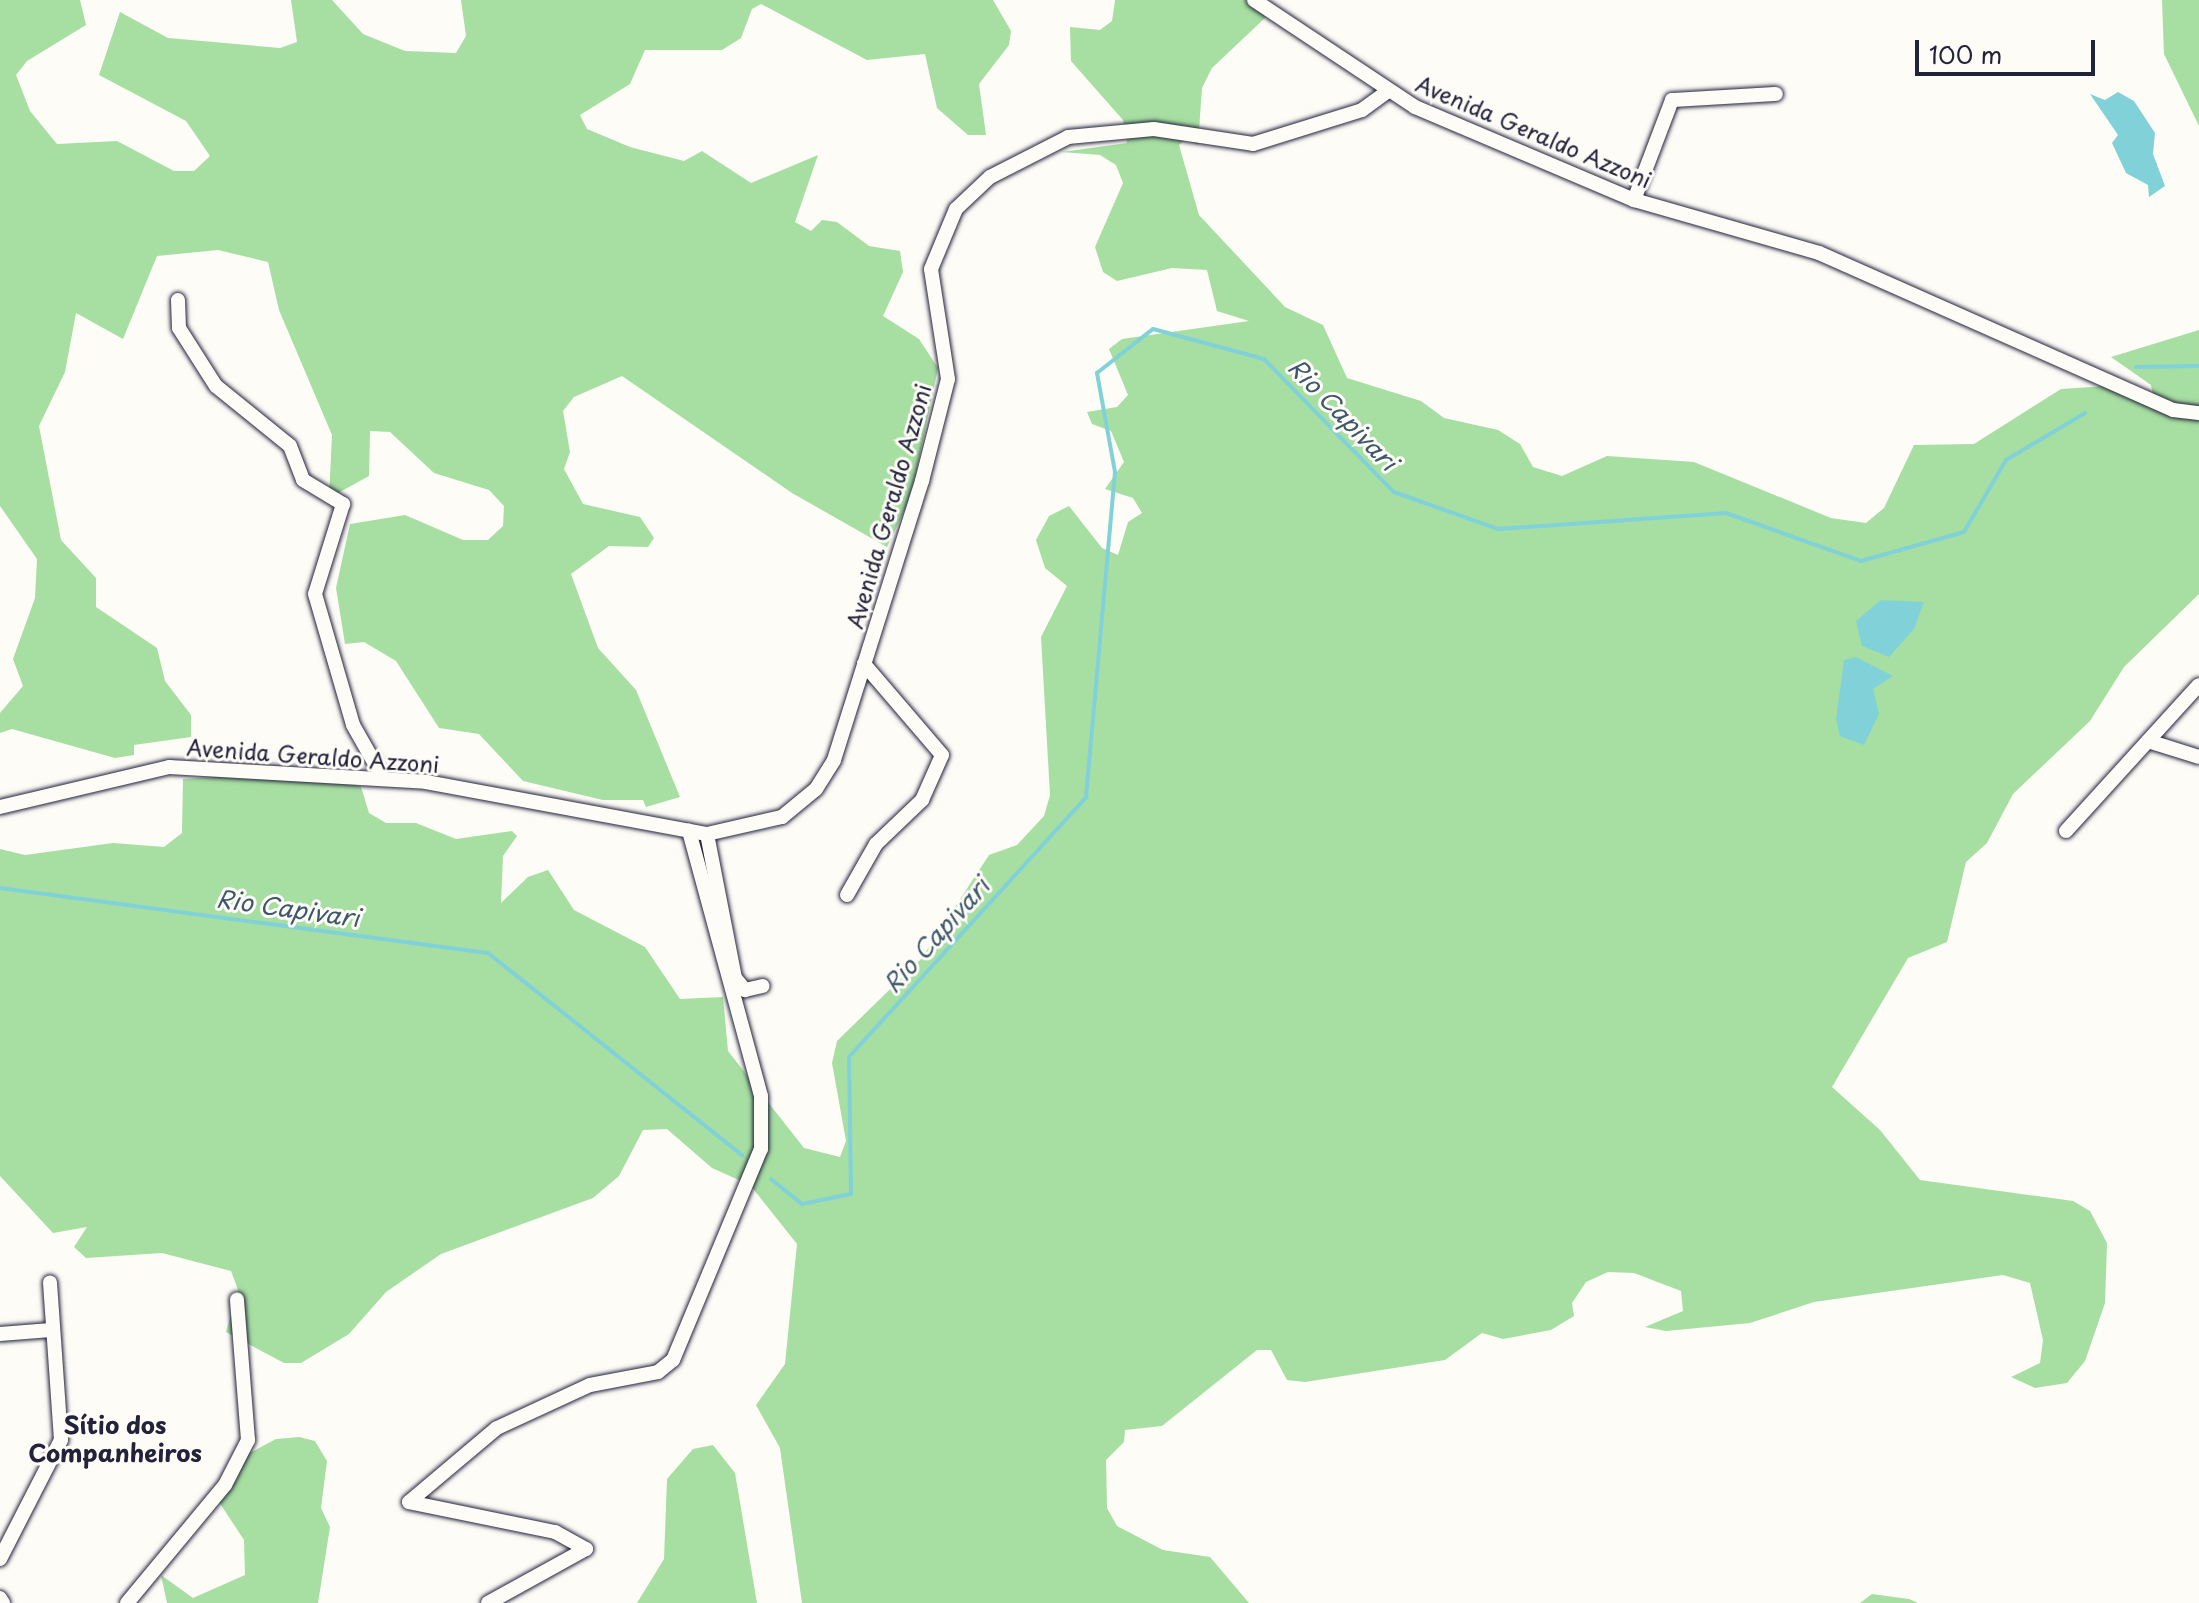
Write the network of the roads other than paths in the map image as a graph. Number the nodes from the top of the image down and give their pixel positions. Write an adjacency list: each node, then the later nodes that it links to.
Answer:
1 (1254, 0): 2 (street)
2 (1388, 91): 4 (street, Avenida Geraldo Azzoni); 7 (street, Avenida Geraldo Azzoni)
3 (1776, 94): 4 (street)
4 (1634, 200): 6 (street, Avenida Geraldo Azzoni)
5 (178, 300): 11 (street)
6 (2199, 413)
7 (864, 664): 15 (street, Avenida Geraldo Azzoni); 16 (street)
8 (2199, 685): 9 (street)
9 (2148, 741): 10 (street); 14 (street)
10 (2199, 757)
11 (383, 778): 12 (street, Avenida Geraldo Azzoni); 13 (street, Avenida Geraldo Azzoni)
12 (0, 807)
13 (689, 831): 15 (street, Avenida Geraldo Azzoni); 24 (street)
14 (2066, 831)
15 (707, 834): 17 (street)
16 (847, 895)
17 (763, 986)
18 (50, 1282): 20 (street)
19 (237, 1299): 23 (street)
20 (51, 1330): 21 (street); 22 (street)
21 (0, 1334)
22 (0, 1559)
23 (127, 1603)
24 (488, 1603)

